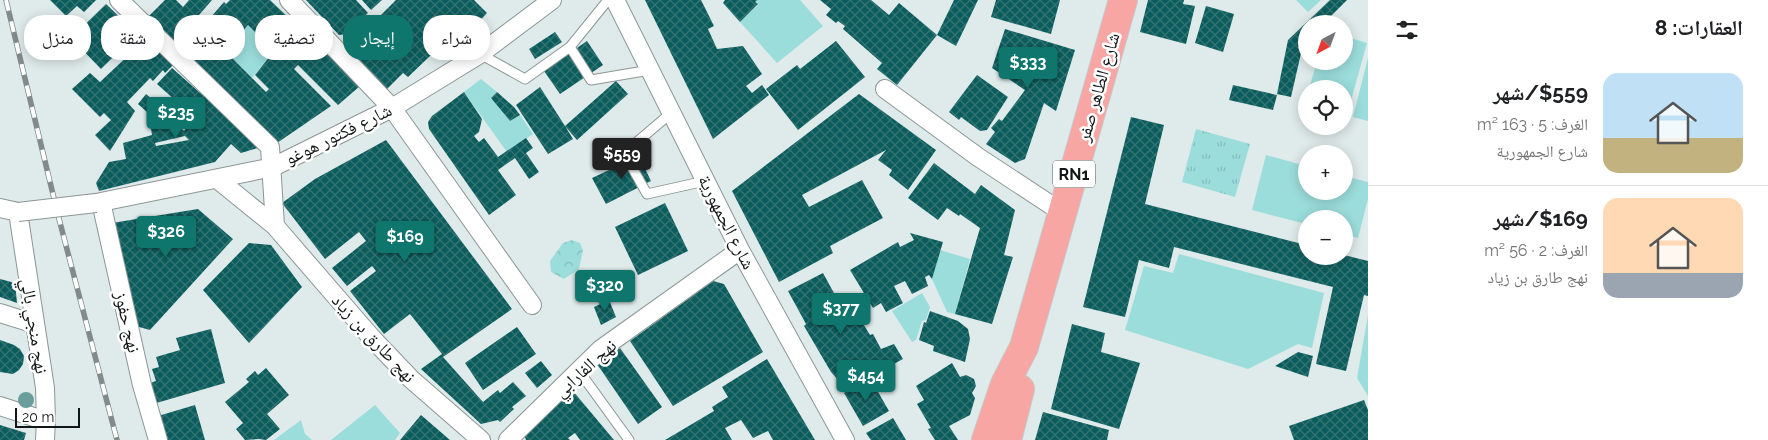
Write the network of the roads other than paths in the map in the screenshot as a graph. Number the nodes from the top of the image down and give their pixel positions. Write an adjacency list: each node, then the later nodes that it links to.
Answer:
1 (120, 0): 15 (street)
2 (289, 0): 13 (street)
3 (552, 0): 7 (street, شارع فكتور هوغو)
4 (608, 0): 8 (lane)
5 (614, 0): 11 (street, شارع الجمهورية)
6 (1123, 0): 21 (main road, شارع الطاهر صفر / RN1)
7 (490, 46)
8 (570, 47): 10 (lane); 11 (lane)
9 (470, 60): 13 (street, شارع فكتور هوغو)
10 (490, 60)
11 (650, 70): 14 (street, شارع الجمهورية)
12 (885, 89): 21 (street)
13 (392, 108): 15 (street, شارع فكتور هوغو); 24 (street)
14 (671, 113): 17 (street, شارع الجمهورية); 17 (lane)
15 (272, 167): 16 (street, شارع فكتور هوغو); 22 (street)
16 (217, 179): 18 (street, شارع فكتور هوغو); 22 (street, نهج طارق بن زياد)
17 (706, 181): 23 (street, شارع الجمهورية)
18 (98, 203): 20 (street, شارع فكتور هوغو, bridge); 32 (street, نهج حفوز)
19 (0, 208): 20 (street)
20 (18, 212): 26 (street, نهج منجي بالي)
21 (1063, 213): 27 (main road, شارع الطاهر صفر / RN1)
22 (275, 226): 33 (street, نهج طارق بن زياد)
23 (740, 250): 28 (street, نهج الفارابي); 36 (street, شارع الجمهورية)
24 (532, 304)
25 (0, 312): 26 (street)
26 (35, 324): 30 (street, نهج منجي بالي)
27 (1024, 348): 37 (main road, شارع الطاهر صفر / RN1); 38 (main road, شارع الطاهر صفر / RN1)
28 (579, 370): 34 (street, نهج الفارابي); 35 (lane)
29 (0, 406): 30 (street)
30 (46, 421): 31 (street, نهج منجي بالي)
31 (45, 440)
32 (158, 440)
33 (482, 440)
34 (508, 440)
35 (629, 440)
36 (845, 440)
37 (986, 440)
38 (1007, 440)

